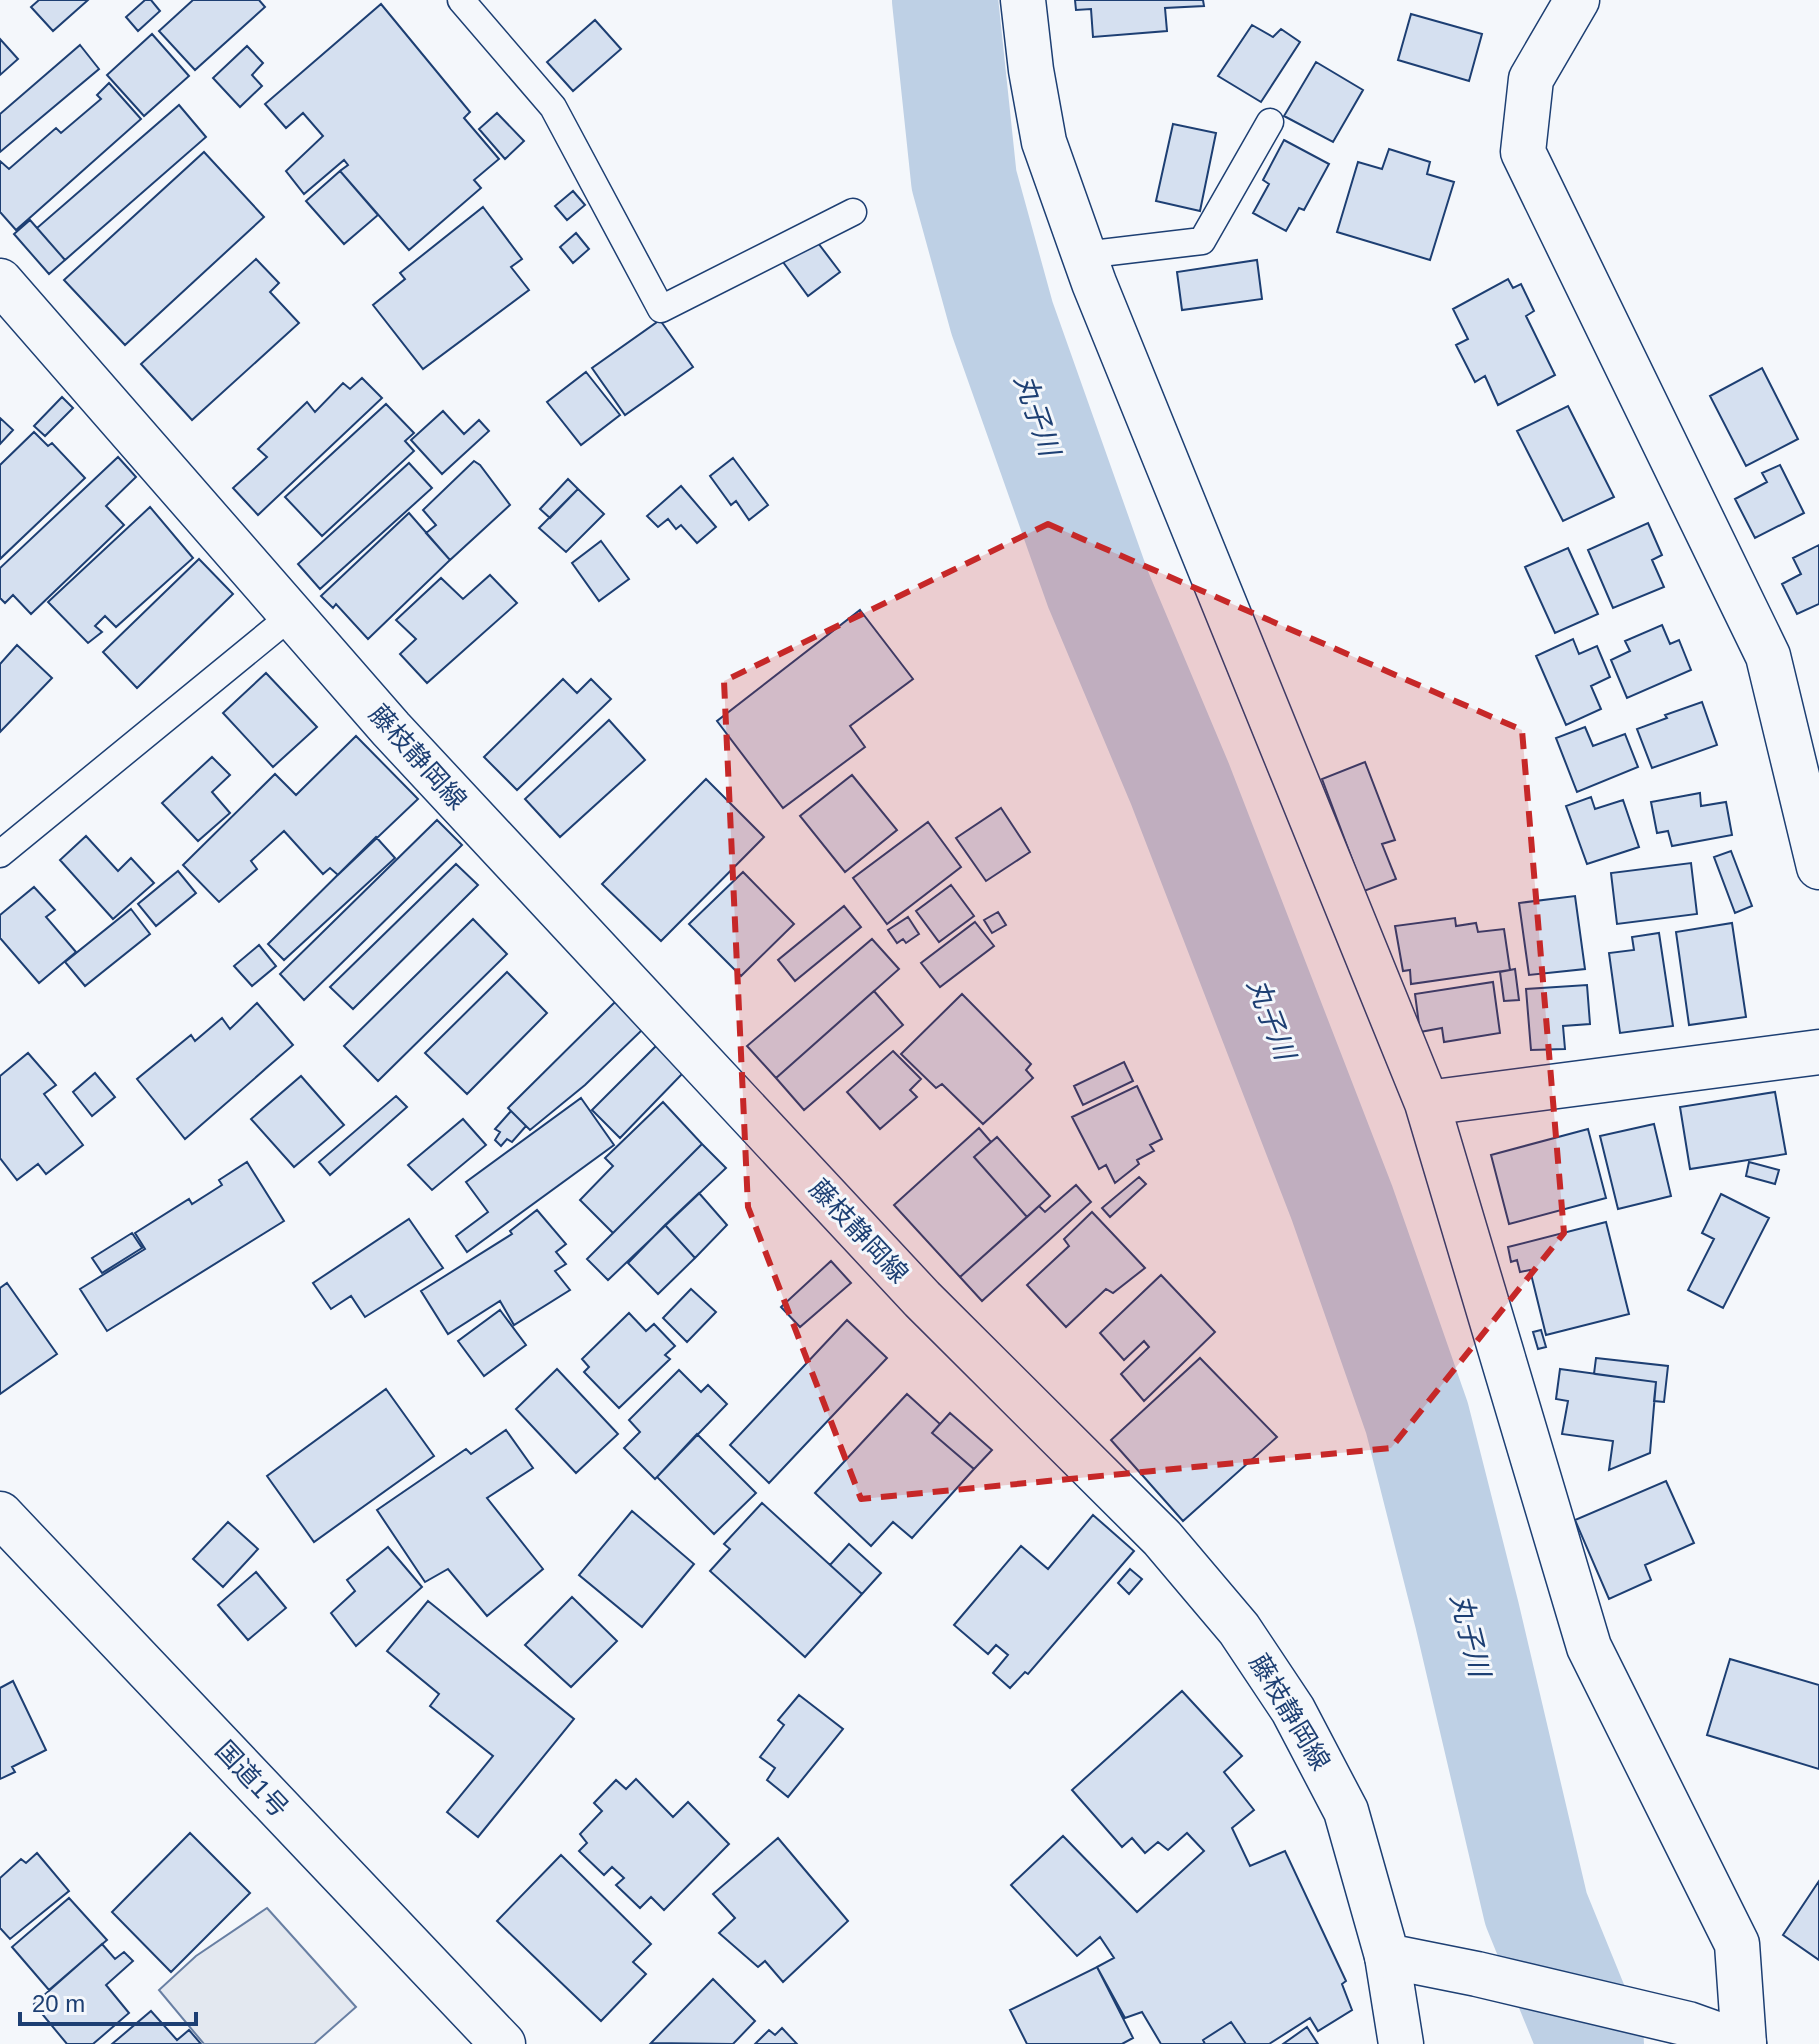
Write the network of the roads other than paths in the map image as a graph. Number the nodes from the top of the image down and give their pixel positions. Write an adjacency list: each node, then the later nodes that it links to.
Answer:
1 (461, 0): 5 (lane)
2 (1023, 0): 6 (main road)
3 (1577, 0): 10 (main road)
4 (1270, 122): 6 (lane)
5 (853, 212)
6 (1084, 255): 12 (main road)
7 (0, 281): 8 (main road, 藤枝静岡線)
8 (292, 615): 9 (lane); 14 (main road, 藤枝静岡線)
9 (0, 854)
10 (1819, 867)
11 (1819, 1052): 12 (main road)
12 (1427, 1103): 17 (main road)
13 (0, 1514): 15 (main road, 国道1号)
14 (1387, 1956): 16 (main road, 藤枝静岡線); 17 (main road)
15 (503, 2044)
16 (1401, 2044)
17 (1744, 2044)

